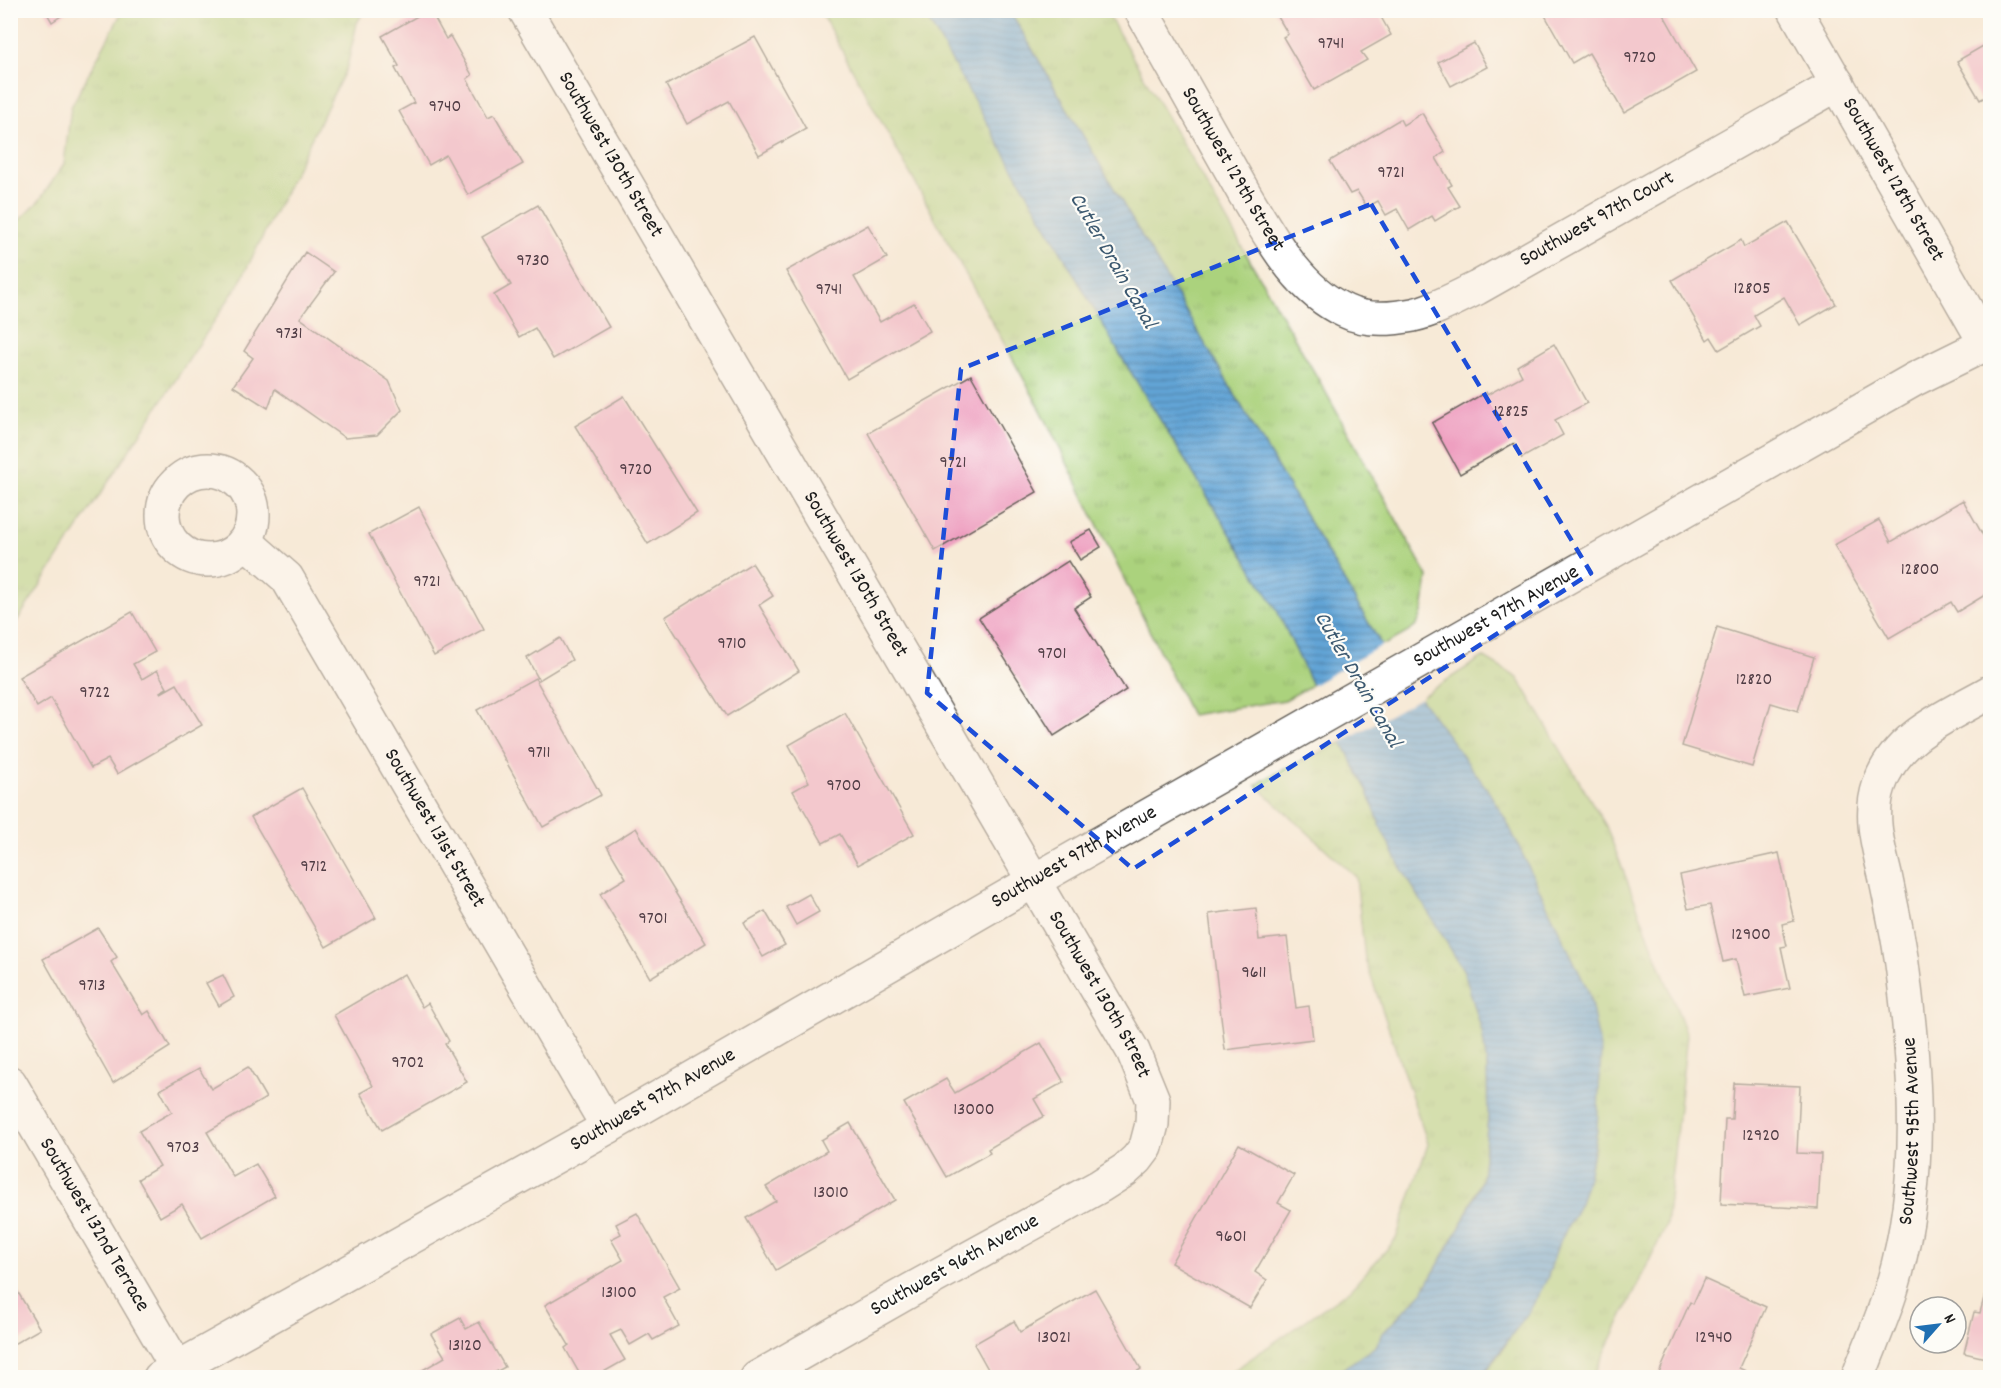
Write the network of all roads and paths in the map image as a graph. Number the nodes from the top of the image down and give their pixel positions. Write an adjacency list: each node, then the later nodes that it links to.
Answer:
1 (525, 10): 9 (street, Southwest 130th Street)
2 (1141, 10): 5 (street, Southwest 129th Street)
3 (1795, 10): 4 (street, Southwest 128th Street)
4 (1838, 84): 5 (street, Southwest 97th Court); 6 (street, Southwest 128th Street)
5 (1346, 312)
6 (1989, 346): 9 (street, Southwest 97th Avenue)
7 (246, 542): 11 (street, Southwest 131st Street)
8 (1990, 692): 15 (street, Southwest 95th Avenue)
9 (1032, 882): 11 (street, Southwest 97th Avenue); 12 (street, Southwest 130th Street)
10 (10, 1083): 13 (street, Southwest 132nd Terrace)
11 (608, 1127): 13 (street, Southwest 97th Avenue)
12 (1146, 1147): 14 (street, Southwest 96th Avenue)
13 (169, 1373)
14 (757, 1377)
15 (1858, 1377)

